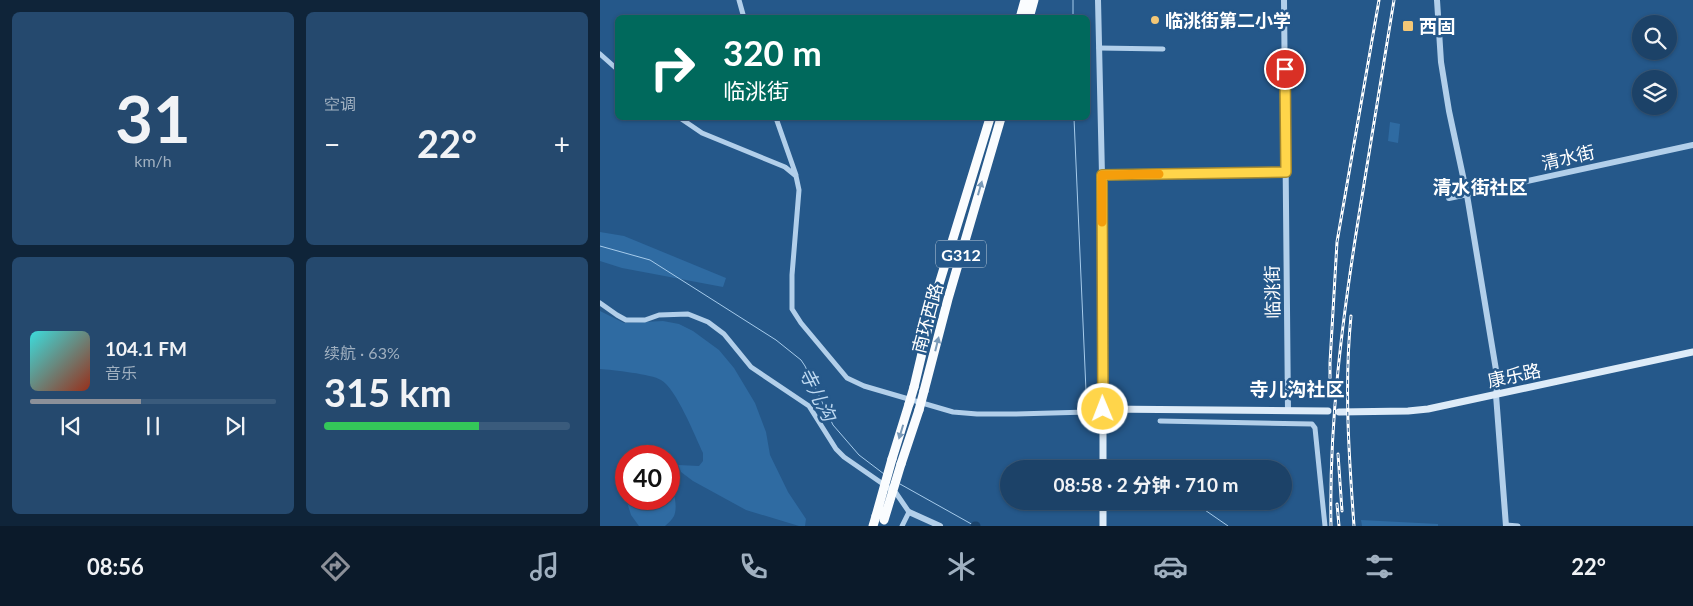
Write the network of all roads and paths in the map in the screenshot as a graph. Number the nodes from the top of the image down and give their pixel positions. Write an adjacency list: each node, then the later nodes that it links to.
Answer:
1 (739, 0): 7 (street)
2 (1025, 0): 8 (highway)
3 (1034, 0): 9 (highway)
4 (1098, 0): 10 (street)
5 (1284, 0): 19 (street, 临洮街)
6 (1437, 0): 22 (street)
7 (743, 15)
8 (1021, 15)
9 (1030, 15)
10 (1099, 48): 11 (street); 20 (street)
11 (1163, 49)
12 (600, 54): 13 (street)
13 (615, 67)
14 (683, 120): 21 (street)
15 (777, 120): 21 (street)
16 (989, 120): 33 (highway, 南环西路 / G312, one-way to 33, bridge)
17 (1000, 120): 33 (highway, 南环西路 / G312, one-way to 17, bridge)
18 (1693, 145): 22 (street, 清水街)
19 (1286, 172): 20 (street); 28 (street, 临洮街)
20 (1102, 175): 27 (street)
21 (796, 176): 27 (street)
22 (1467, 195): 23 (street, 清水街); 26 (street)
23 (1449, 198)
24 (600, 303): 35 (street)
25 (1693, 352): 26 (main road, 康乐路)
26 (1496, 395): 30 (main road, 康乐路); 37 (street)
27 (1103, 409): 28 (main road); 32 (main road)
28 (1288, 411): 29 (main road)
29 (1328, 411)
30 (1339, 412)
31 (1160, 421): 42 (street)
32 (1103, 460)
33 (896, 461): 36 (highway, 南环西路 / G312, bridge)
34 (1103, 510): 41 (main road)
35 (909, 512): 39 (street); 40 (street)
36 (881, 521): 38 (highway, 南环西路 / G312)
37 (1506, 525): 43 (street)
38 (873, 526)
39 (902, 526)
40 (940, 526)
41 (1103, 526)
42 (1325, 526)
43 (1518, 526)

